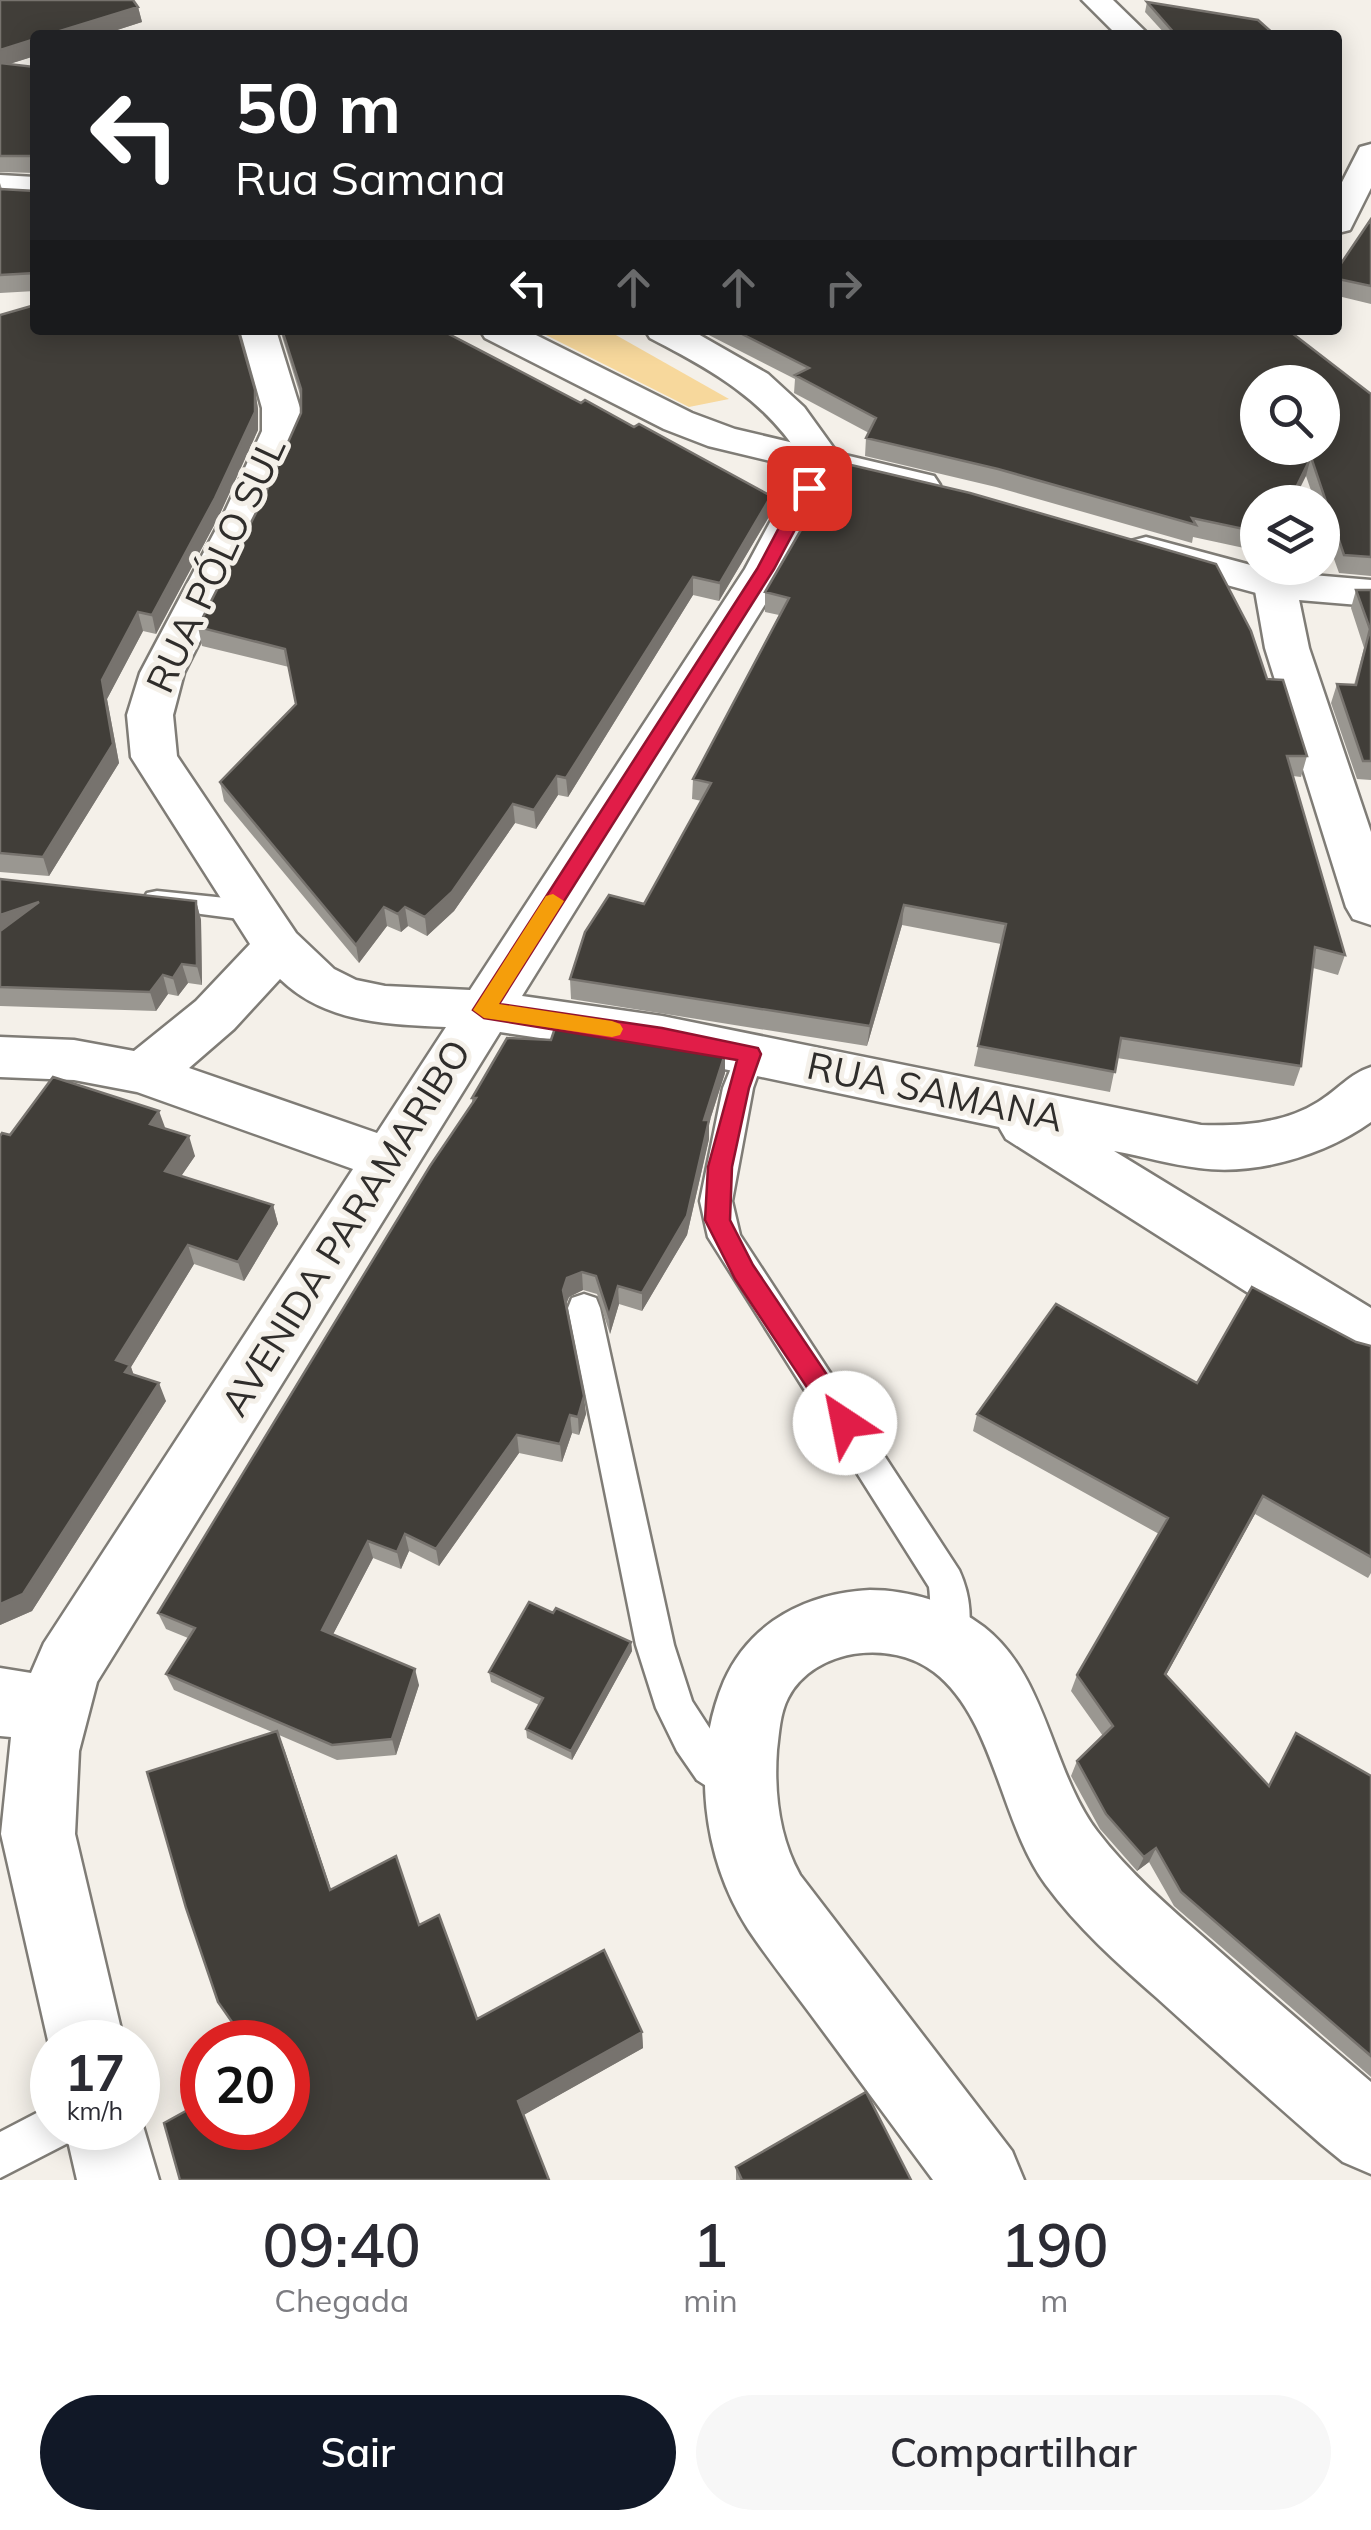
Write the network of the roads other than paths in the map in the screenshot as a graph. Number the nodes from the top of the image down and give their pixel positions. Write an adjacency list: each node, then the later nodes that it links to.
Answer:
1 (1096, 0): 2 (street)
2 (1129, 30)
3 (1371, 154): 6 (street)
4 (0, 185): 5 (street)
5 (30, 187)
6 (1342, 215)
7 (259, 335): 18 (street, RUA PÓLO SUL)
8 (508, 335): 10 (street)
9 (672, 335): 10 (street)
10 (824, 461): 11 (street); 19 (street, AVENIDA PARAMARIBO)
11 (964, 496)
12 (1108, 538): 13 (street)
13 (1240, 575)
14 (1275, 585): 15 (street); 16 (street)
15 (1371, 592)
16 (1367, 879)
17 (137, 898): 18 (lane)
18 (266, 928): 19 (street, RUA PÓLO SUL); 22 (street)
19 (484, 1010): 20 (street, RUA SAMANA); 26 (street, AVENIDA PARAMARIBO)
20 (750, 1054): 24 (street, RUA SAMANA); 30 (lane)
21 (0, 1056): 22 (street)
22 (142, 1074): 26 (street)
23 (1371, 1088): 25 (street, RUA SAMANA)
24 (992, 1102): 25 (street, RUA SAMANA); 27 (street)
25 (1201, 1147): 27 (street)
26 (388, 1158): 31 (street, AVENIDA PARAMARIBO)
27 (1182, 1220): 29 (street)
28 (584, 1308): 32 (lane)
29 (1371, 1340)
30 (950, 1640): 32 (street); 34 (street)
31 (26, 1706): 33 (street, AVENIDA PARAMARIBO)
32 (742, 1791): 39 (street)
33 (80, 2020)
34 (1371, 2134)
35 (30, 2139): 37 (lane)
36 (110, 2150): 38 (street)
37 (0, 2156)
38 (118, 2180)
39 (984, 2180)

